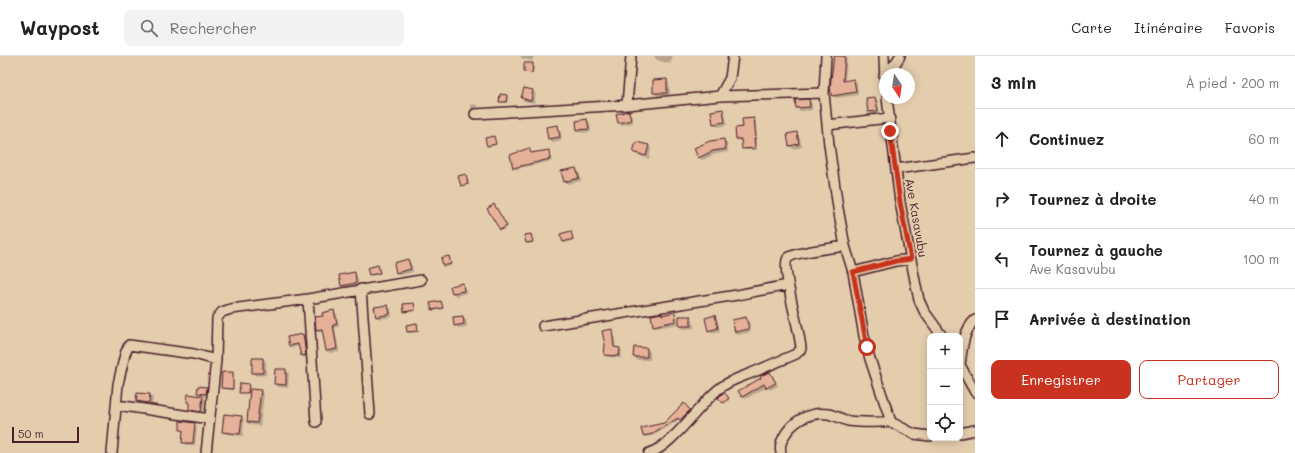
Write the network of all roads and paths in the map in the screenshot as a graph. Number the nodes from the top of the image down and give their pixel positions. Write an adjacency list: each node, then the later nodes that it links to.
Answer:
1 (631, 56): 11 (street)
2 (733, 56): 9 (street)
3 (826, 56): 8 (street)
4 (884, 56): 6 (street)
5 (900, 56): 7 (street)
6 (884, 68)
7 (892, 68)
8 (824, 93): 9 (street); 14 (street)
9 (720, 96): 11 (street)
10 (887, 104): 13 (street, Ave Kasavubu)
11 (627, 105): 12 (street)
12 (475, 114)
13 (889, 118): 14 (street); 16 (street, Ave Kasavubu)
14 (827, 125): 17 (street)
15 (975, 158): 16 (street)
16 (896, 169): 18 (street, Ave Kasavubu)
17 (845, 246): 19 (street); 21 (street)
18 (911, 259): 19 (street); 26 (street, Ave Kasavubu)
19 (853, 272): 35 (street)
20 (421, 280): 22 (street)
21 (788, 285): 25 (street); 41 (street)
22 (361, 289): 23 (street); 32 (street)
23 (308, 299): 28 (street); 34 (street)
24 (975, 320): 27 (street)
25 (543, 326)
26 (940, 333)
27 (963, 348)
28 (216, 360): 31 (street); 33 (street)
29 (962, 369): 30 (street)
30 (975, 392)
31 (117, 405): 33 (street); 39 (street)
32 (370, 414)
33 (210, 419): 40 (street)
34 (316, 422)
35 (891, 422): 38 (street); 42 (street)
36 (975, 430): 37 (street)
37 (963, 432)
38 (927, 436)
39 (112, 453)
40 (206, 453)
41 (649, 453)
42 (780, 453)

